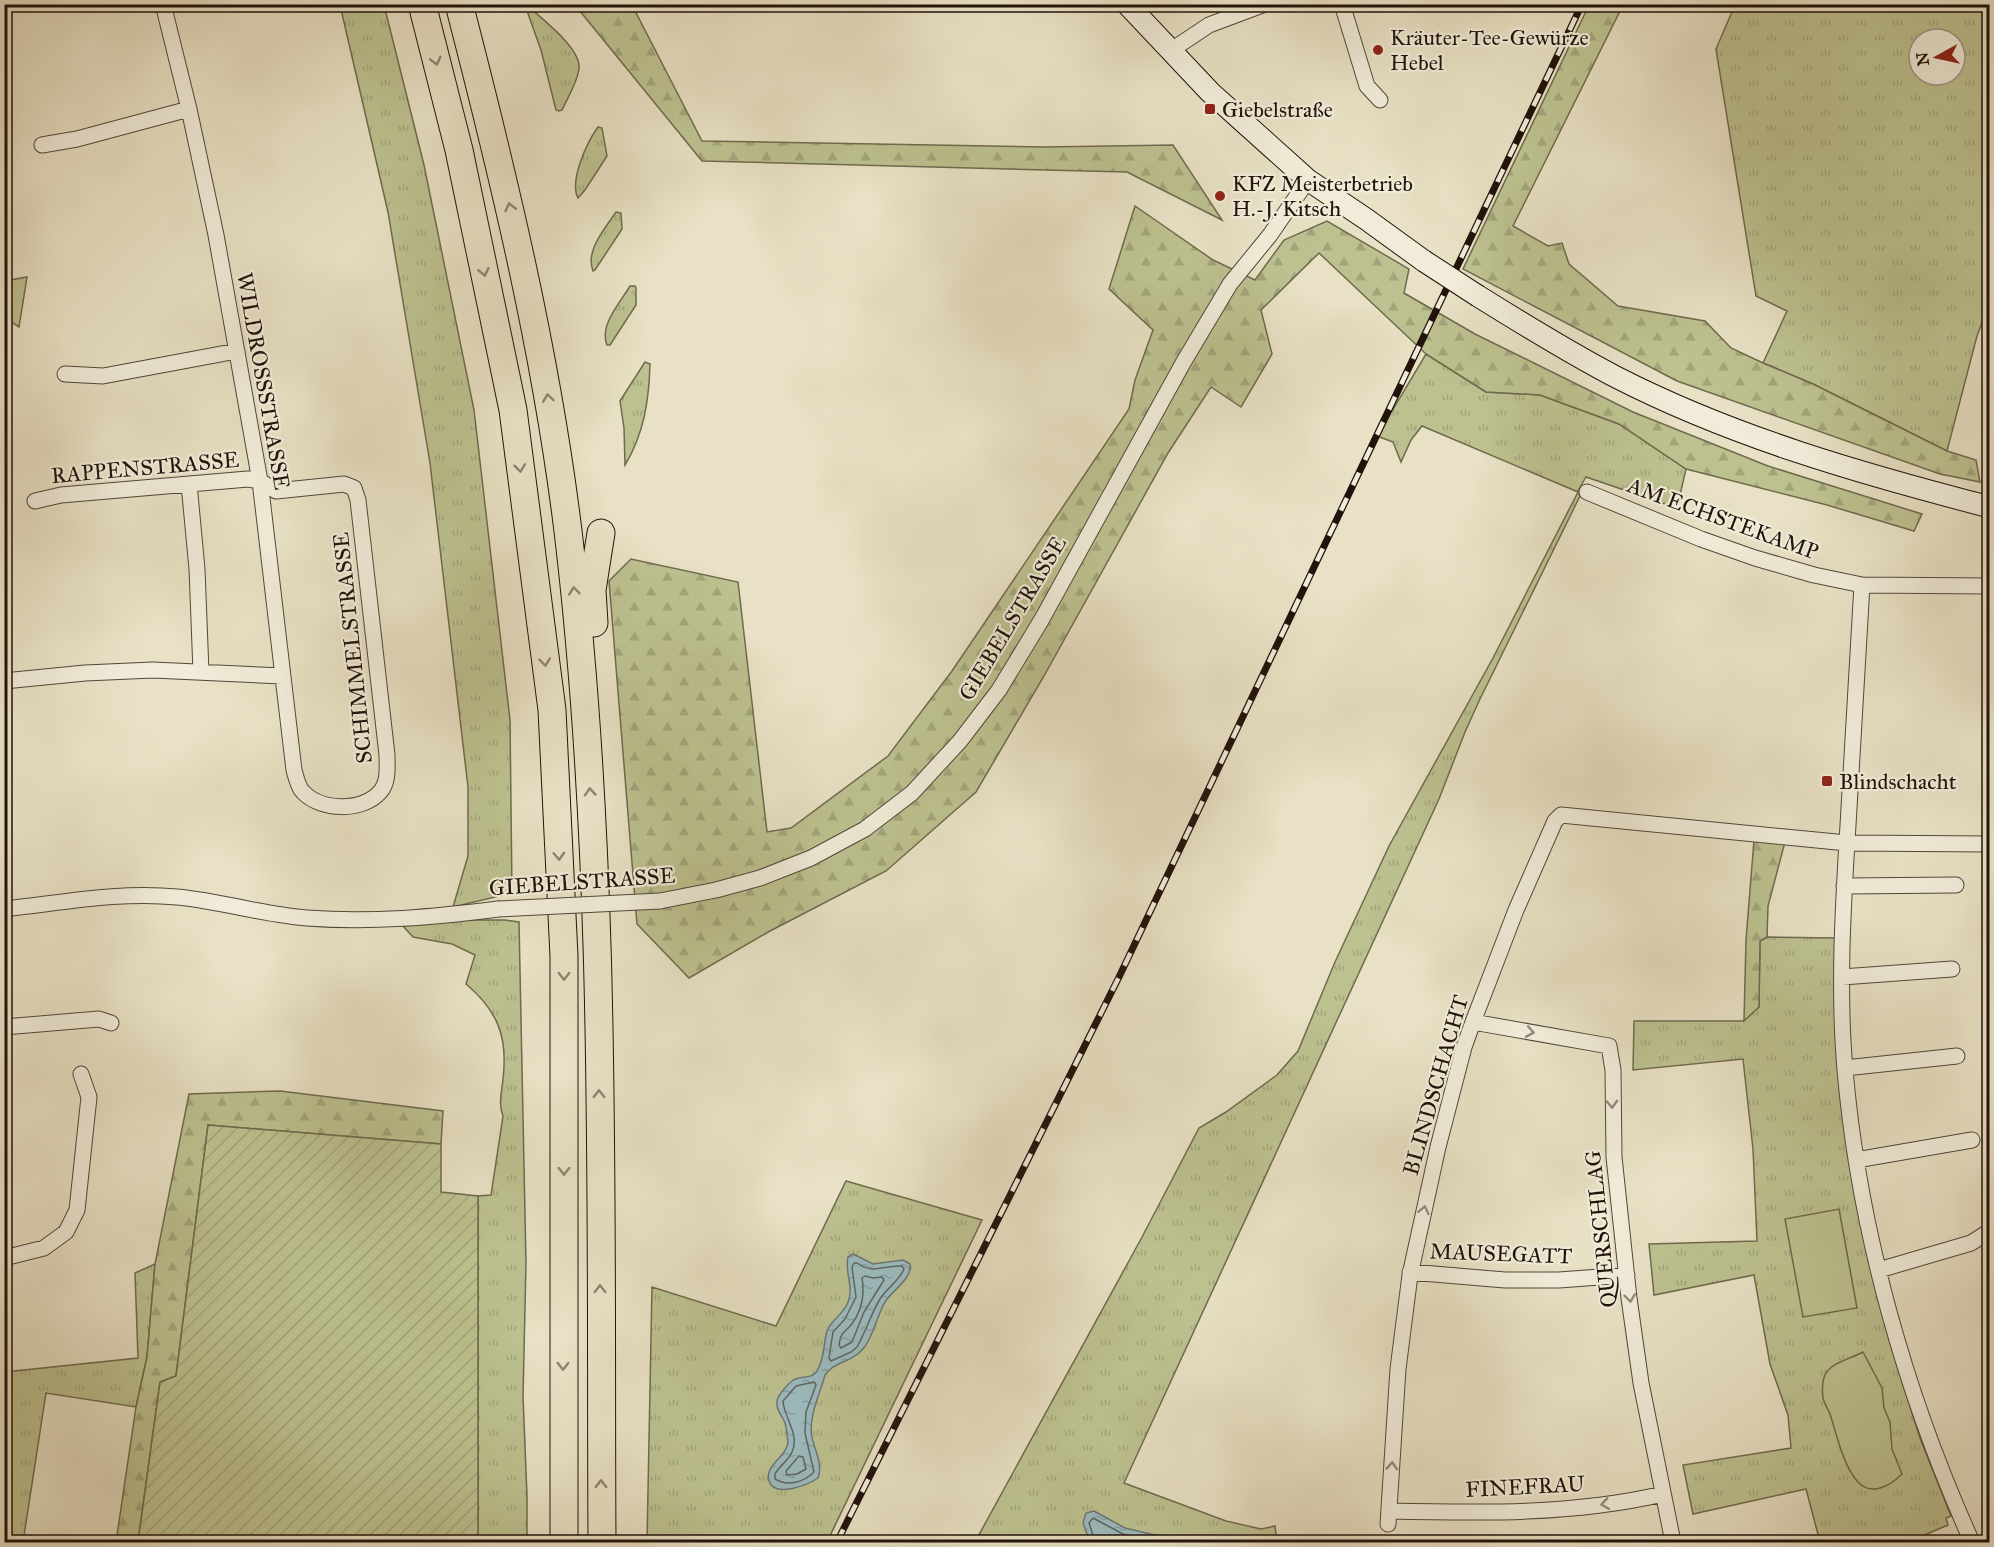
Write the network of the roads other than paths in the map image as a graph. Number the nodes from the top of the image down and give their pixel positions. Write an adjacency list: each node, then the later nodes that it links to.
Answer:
1 (163, 4): 9 (street, WILDROSSSTRASSE)
2 (422, 4): 49 (highway, one-way to 49)
3 (459, 4): 22 (highway, one-way to 3)
4 (1127, 4): 7 (street)
5 (1264, 4): 7 (street)
6 (1342, 4): 8 (street)
7 (1170, 51): 11 (street)
8 (1380, 100)
9 (189, 109): 10 (street); 12 (street, WILDROSSSTRASSE)
10 (42, 145)
11 (1308, 180): 18 (street, bridge); 31 (street, GIEBELSTRASSE, bridge)
12 (237, 351): 13 (street); 14 (street, WILDROSSSTRASSE)
13 (65, 374)
14 (260, 481): 15 (street, RAPPENSTRASSE); 24 (street, WILDROSSSTRASSE); 26 (street, SCHIMMELSTRASSE)
15 (189, 484): 17 (street, RAPPENSTRASSE); 23 (street)
16 (1587, 492): 20 (street, AM ECHSTEKAMP)
17 (35, 501)
18 (1989, 507)
19 (601, 533): 22 (highway)
20 (1862, 585): 21 (street, AM ECHSTEKAMP); 27 (street)
21 (1989, 586)
22 (582, 671): 50 (highway, one-way to 22)
23 (201, 672): 24 (street); 25 (street)
24 (283, 676): 26 (street, WILDROSSSTRASSE)
25 (4, 681)
26 (294, 770)
27 (1847, 843): 28 (street); 30 (street); 35 (street, BLINDSCHACHT)
28 (1989, 844)
29 (1956, 885): 30 (street)
30 (1844, 886): 33 (street)
31 (4, 909)
32 (1952, 969): 33 (street)
33 (1842, 977): 38 (street)
34 (111, 1023): 36 (street)
35 (1473, 1023): 45 (street, BLINDSCHACHT, one-way to 35); 46 (street, QUERSCHLAG, one-way to 46)
36 (4, 1027)
37 (1957, 1056): 38 (street)
38 (1845, 1068): 41 (street)
39 (81, 1074): 43 (street)
40 (1972, 1140): 41 (street)
41 (1856, 1160): 44 (street)
42 (1986, 1234): 44 (street)
43 (4, 1258)
44 (1879, 1270): 52 (street)
45 (1410, 1272): 46 (street, MAUSEGATT); 48 (street, BLINDSCHACHT, one-way to 45)
46 (1627, 1275): 47 (street, QUERSCHLAG, one-way to 47)
47 (1663, 1494): 48 (street, FINEFRAU, one-way to 48); 51 (street, QUERSCHLAG)
48 (1389, 1518)
49 (564, 1542)
50 (602, 1542)
51 (1674, 1542)
52 (1972, 1542)

